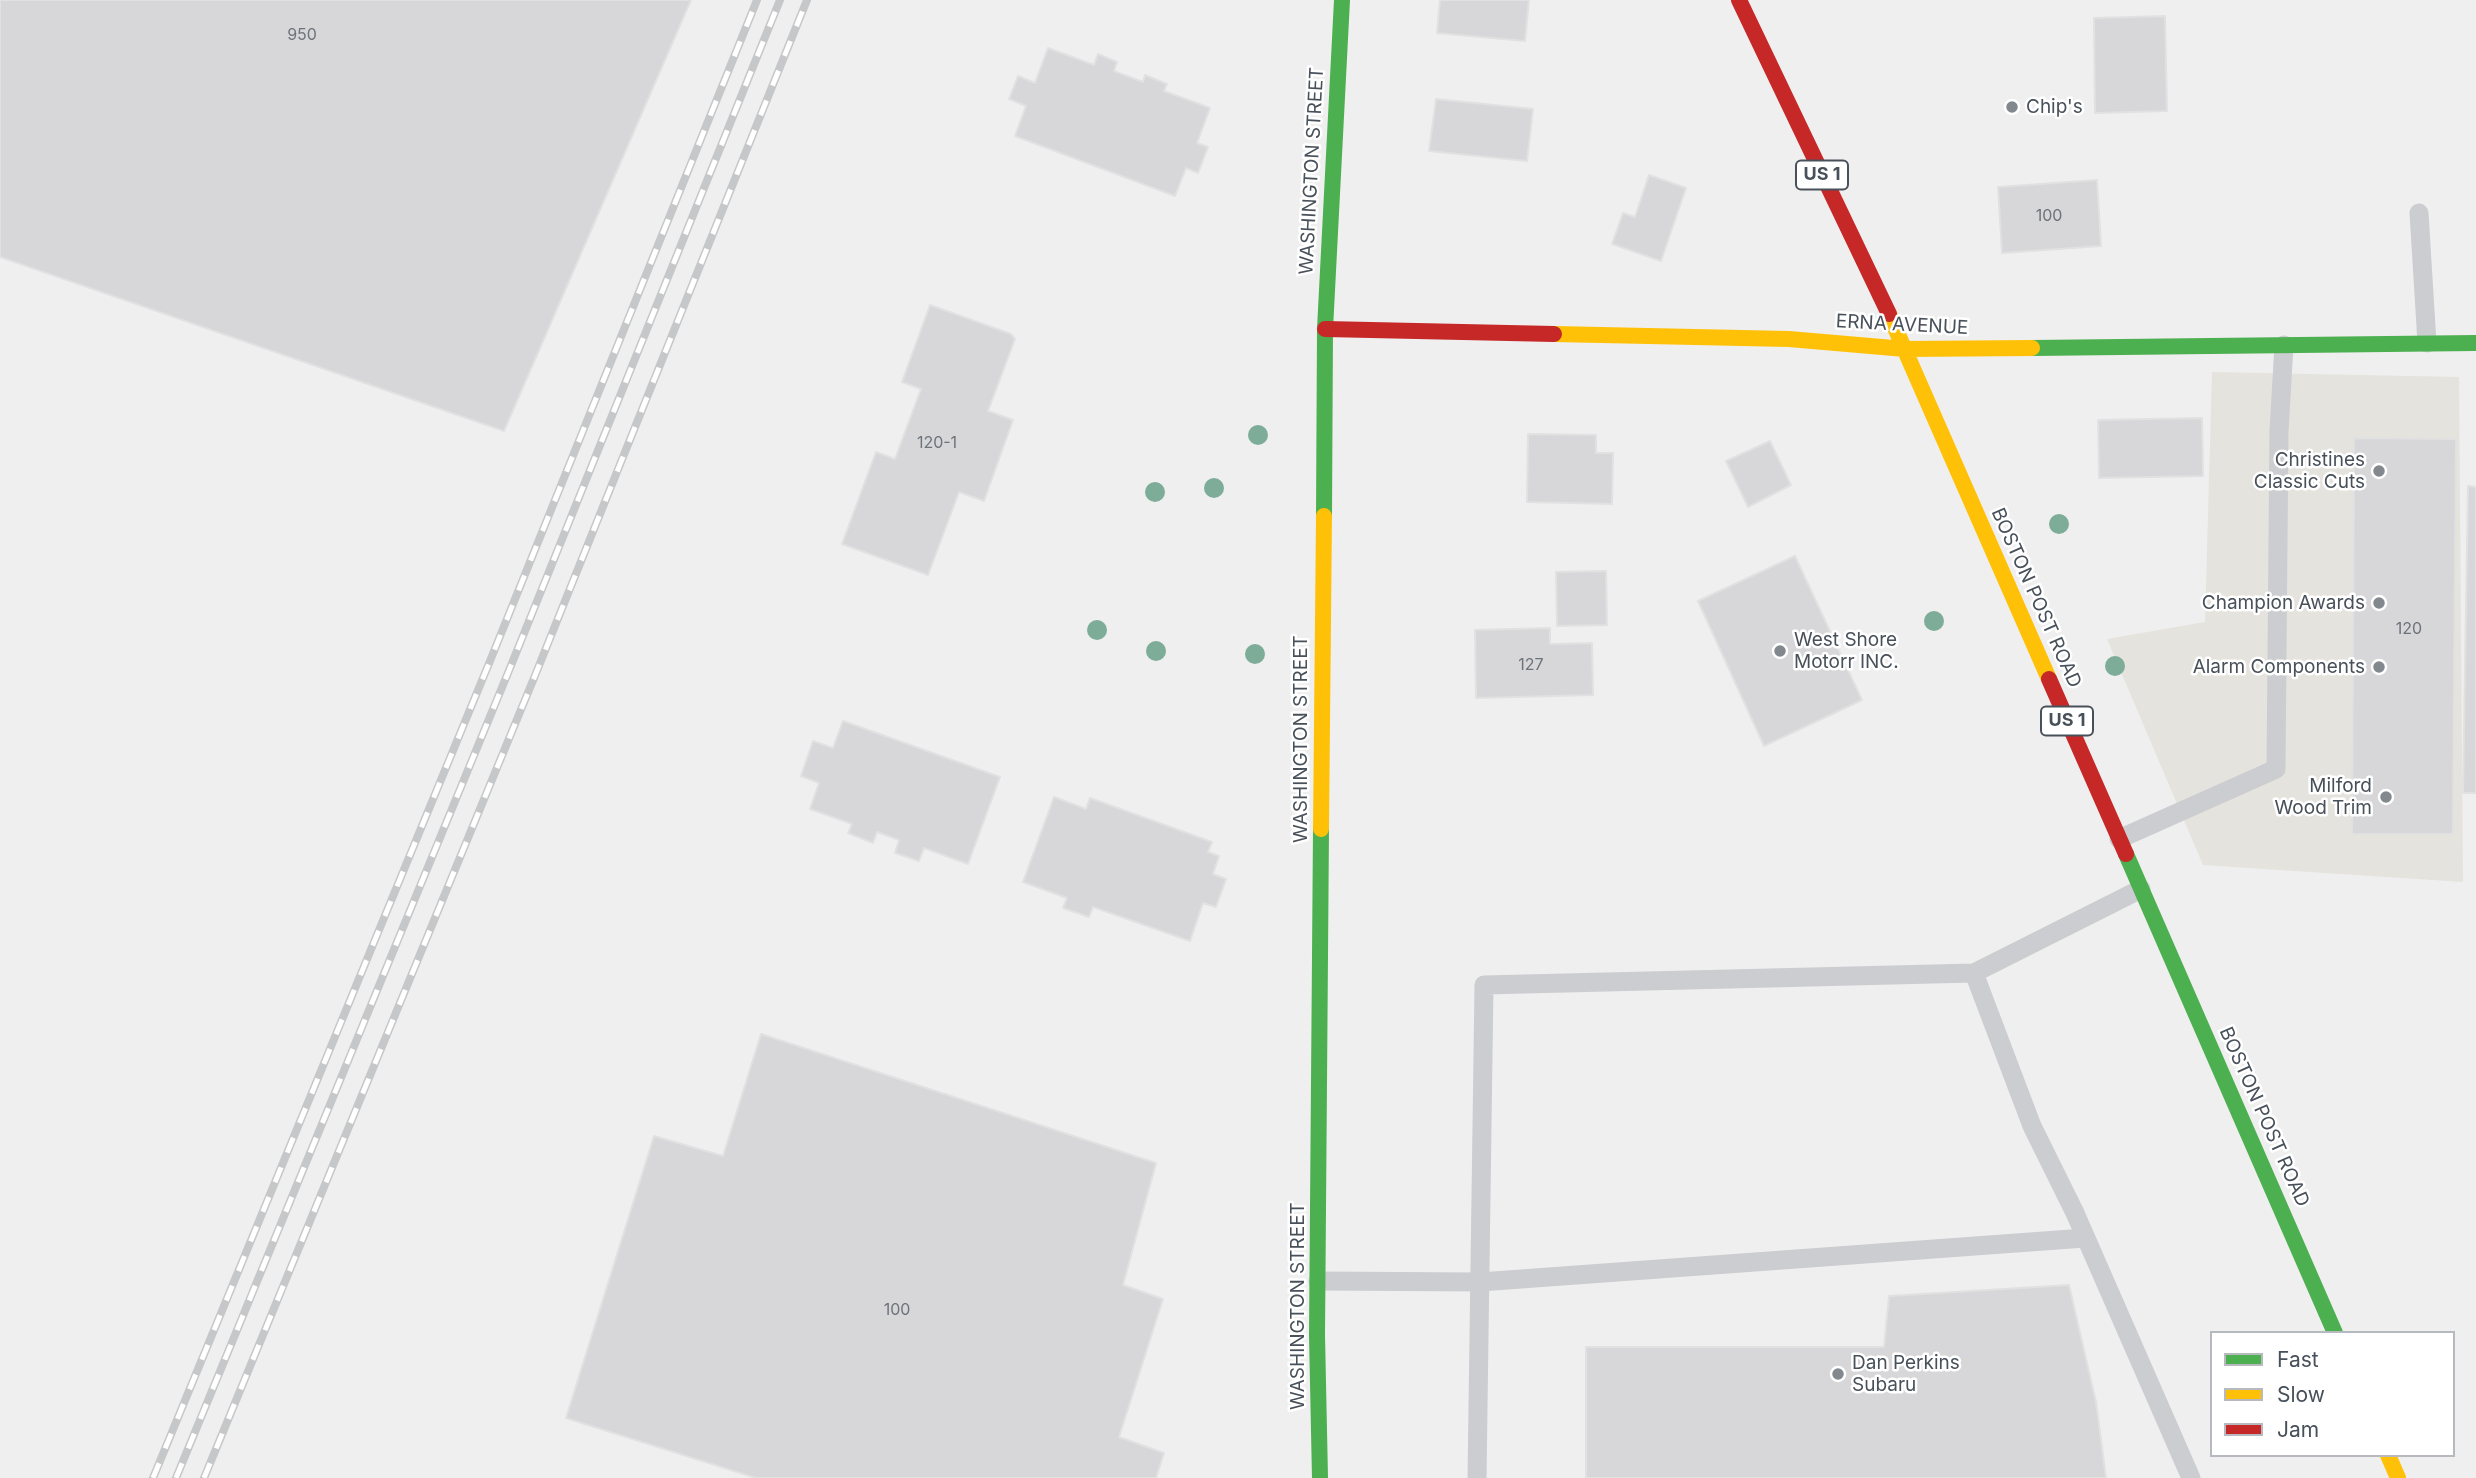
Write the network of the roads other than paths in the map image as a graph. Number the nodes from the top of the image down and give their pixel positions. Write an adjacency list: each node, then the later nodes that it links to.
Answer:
1 (1342, 0): 4 (street, WASHINGTON STREET)
2 (1739, 0): 8 (street, BOSTON POST ROAD / US 1)
3 (2420, 213): 6 (lane)
4 (1325, 330): 8 (street, ERNA AVENUE); 13 (street, WASHINGTON STREET)
5 (2476, 343): 6 (street, ERNA AVENUE)
6 (2427, 344): 7 (street, ERNA AVENUE)
7 (2284, 345): 8 (street, ERNA AVENUE); 9 (lane)
8 (1905, 349): 9 (street, BOSTON POST ROAD / US 1)
9 (2119, 839): 10 (street, BOSTON POST ROAD / US 1)
10 (2141, 889): 11 (lane); 15 (street, BOSTON POST ROAD / US 1)
11 (1974, 973): 12 (lane); 14 (lane)
12 (2085, 1238): 14 (lane); 19 (lane)
13 (1318, 1281): 14 (lane); 17 (street, WASHINGTON STREET)
14 (1480, 1282): 18 (lane)
15 (2334, 1331)
16 (2389, 1457): 20 (street)
17 (1320, 1478)
18 (1477, 1478)
19 (2191, 1478)
20 (2398, 1478)

